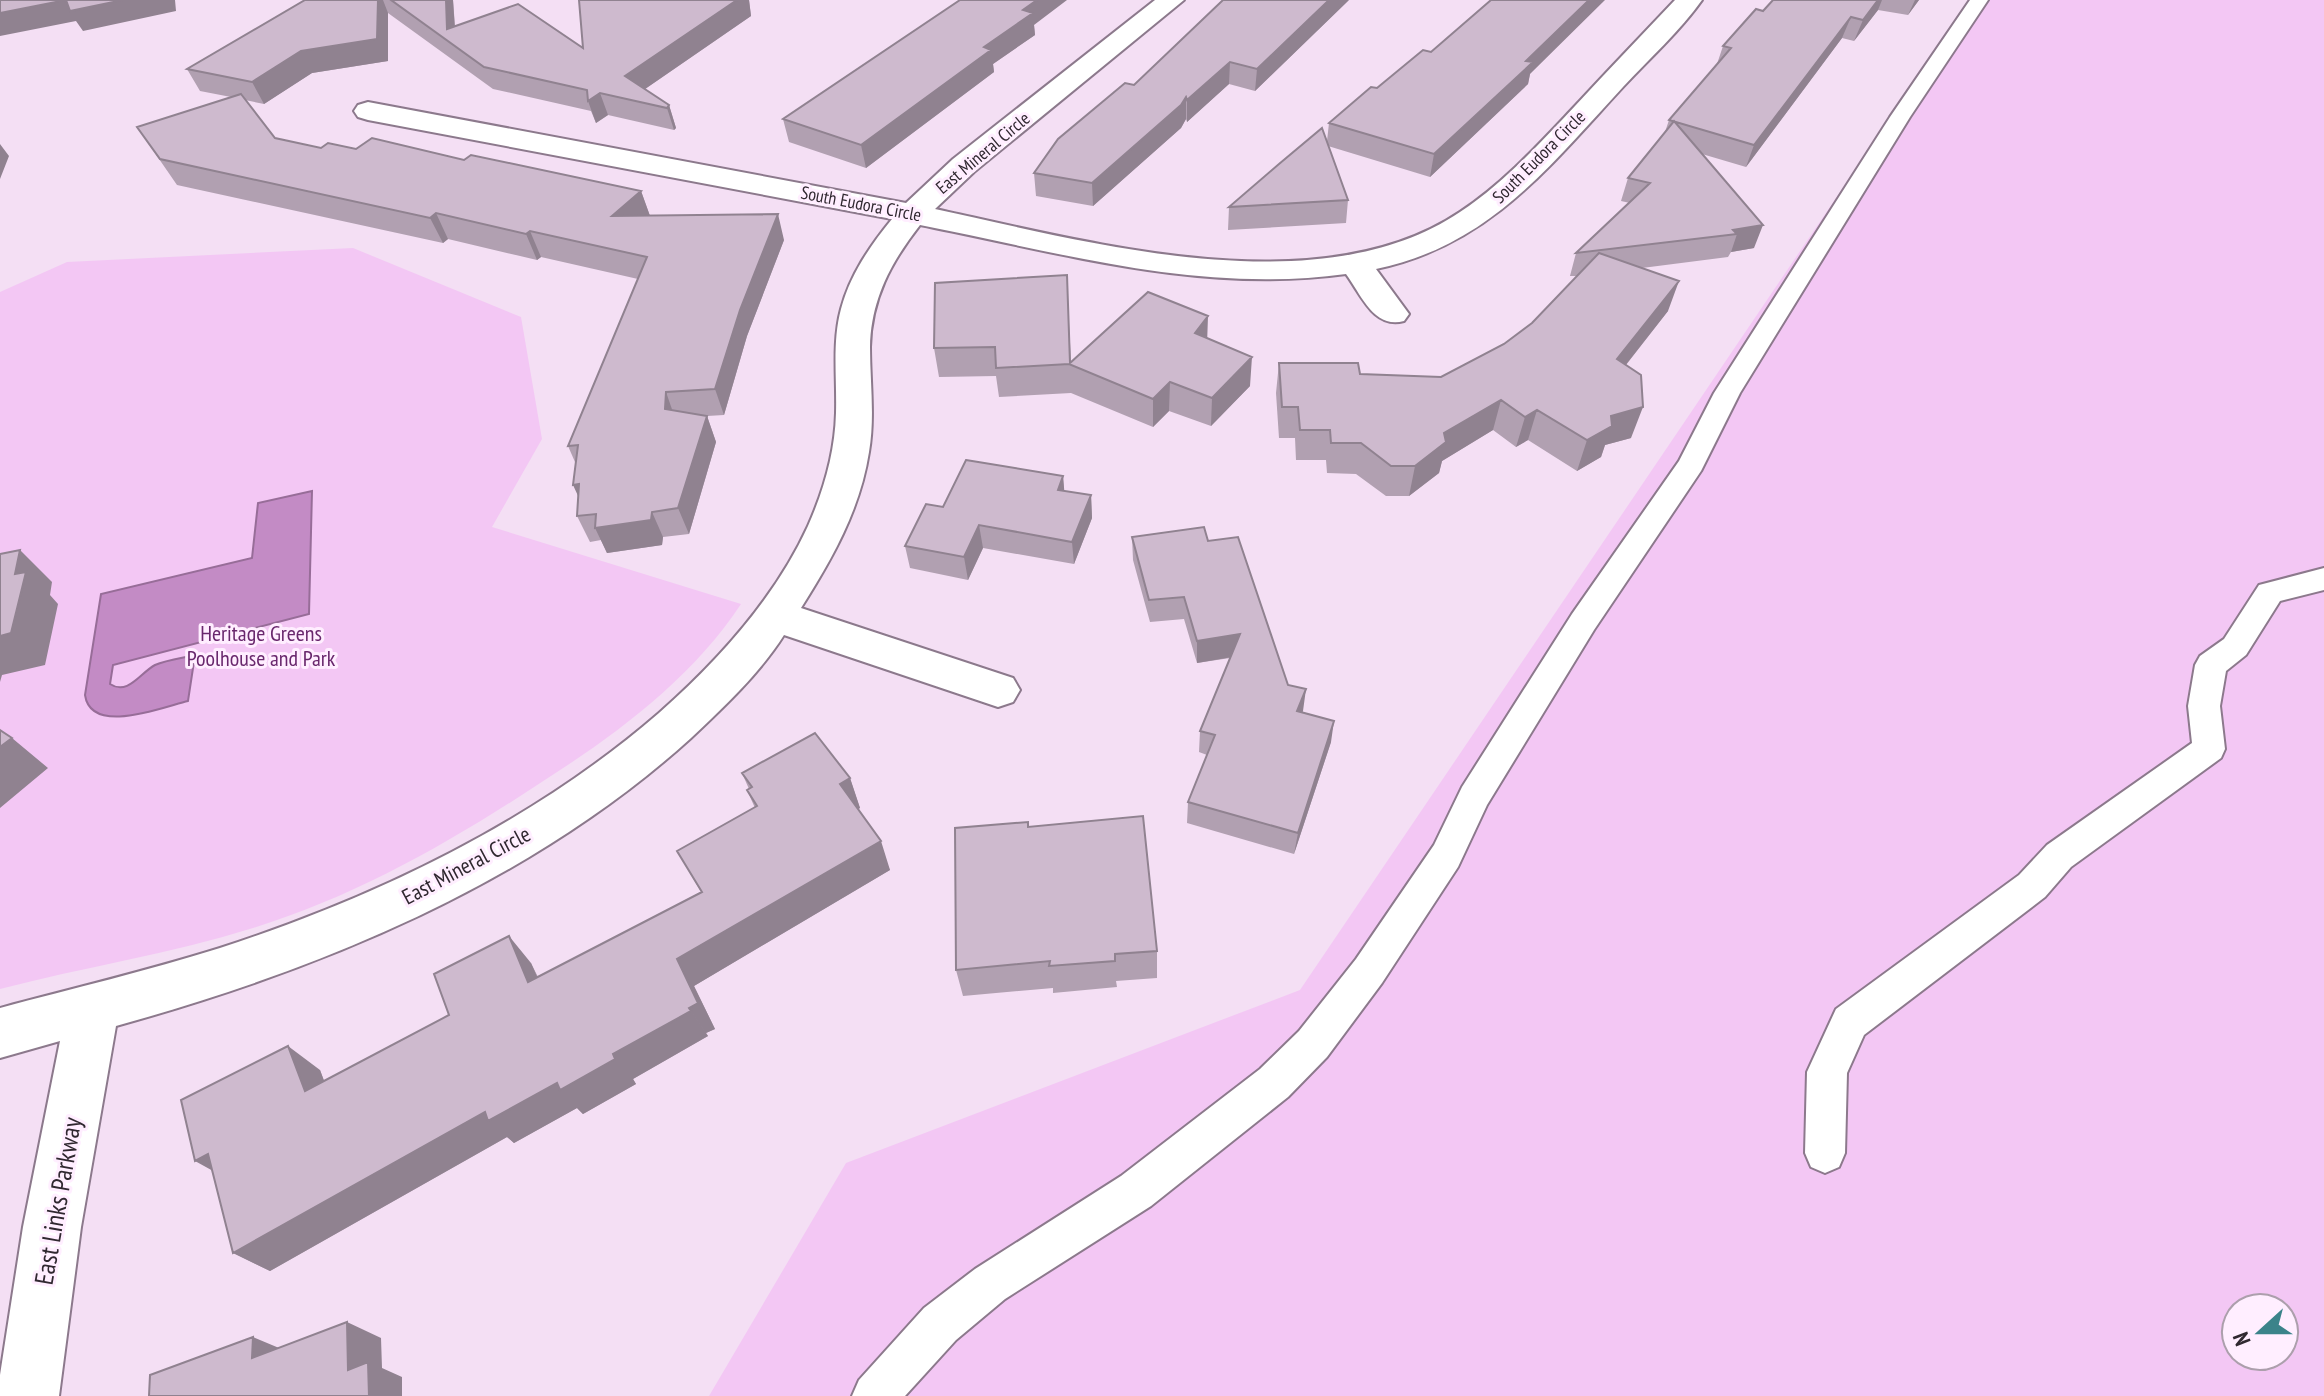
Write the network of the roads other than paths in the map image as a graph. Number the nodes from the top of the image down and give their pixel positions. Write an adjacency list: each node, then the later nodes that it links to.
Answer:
1 (1171, 0): 5 (street, East Mineral Circle)
2 (1689, 0): 6 (street, South Eudora Circle)
3 (1979, 0): 15 (lane)
4 (368, 111): 5 (street, South Eudora Circle)
5 (914, 213): 6 (street, South Eudora Circle); 9 (street, East Mineral Circle)
6 (1355, 264): 7 (street)
7 (1392, 314)
8 (2324, 579): 13 (lane)
9 (776, 616): 10 (street); 11 (street, East Mineral Circle)
10 (998, 690)
11 (93, 1007): 12 (street, East Mineral Circle); 14 (street, East Links Parkway)
12 (0, 1033)
13 (1825, 1153)
14 (28, 1396)
15 (875, 1396)

